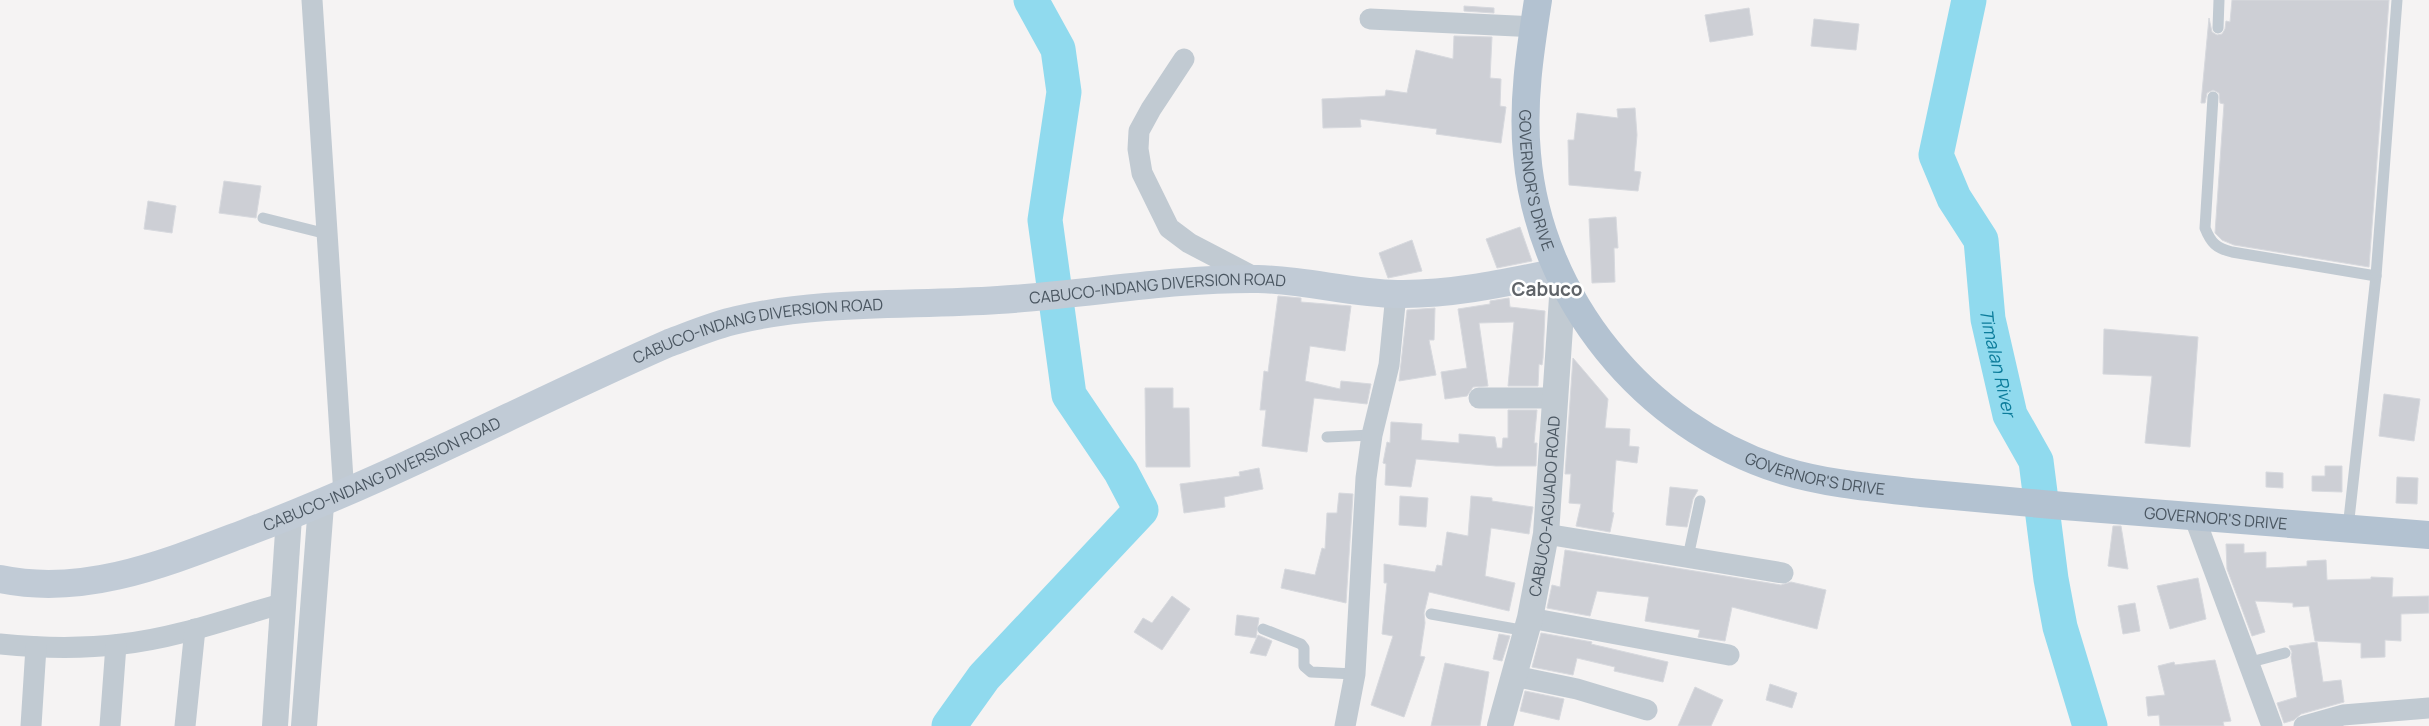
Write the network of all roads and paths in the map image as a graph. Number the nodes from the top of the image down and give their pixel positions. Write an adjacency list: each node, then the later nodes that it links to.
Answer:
1 (312, 0): 11 (street)
2 (1538, 0): 6 (main road, GOVERNOR'S DRIVE)
3 (2219, 0): 7 (lane)
4 (2397, 0): 12 (lane)
5 (1370, 19): 6 (street)
6 (1534, 27): 13 (main road, GOVERNOR'S DRIVE)
7 (2218, 28)
8 (1184, 59): 14 (street)
9 (2213, 97): 12 (lane)
10 (263, 218): 11 (lane)
11 (327, 234): 20 (street)
12 (2376, 276): 24 (lane)
13 (1561, 278): 15 (main road, CABUCO-INDANG DIVERSION ROAD); 17 (street, CABUCO-AGUADO ROAD); 22 (main road, GOVERNOR'S DRIVE)
14 (1259, 279): 15 (main road, CABUCO-INDANG DIVERSION ROAD); 20 (main road, CABUCO-INDANG DIVERSION ROAD)
15 (1396, 294): 18 (street)
16 (1479, 398): 17 (street)
17 (1556, 398): 25 (street, CABUCO-AGUADO ROAD)
18 (1372, 435): 19 (lane); 41 (street)
19 (1327, 437)
20 (332, 500): 23 (main road, CABUCO-INDANG DIVERSION ROAD); 50 (street)
21 (1700, 502): 27 (lane)
22 (2194, 516): 24 (main road, GOVERNOR'S DRIVE); 40 (street)
23 (289, 517): 29 (main road, CABUCO-INDANG DIVERSION ROAD); 30 (street)
24 (2348, 528): 26 (main road, GOVERNOR'S DRIVE)
25 (1546, 534): 27 (street); 32 (street, CABUCO-AGUADO ROAD)
26 (2429, 535)
27 (1688, 558): 28 (street)
28 (1783, 573)
29 (0, 578)
30 (284, 603): 34 (street); 49 (street)
31 (1431, 614): 32 (lane)
32 (1529, 624): 39 (street); 42 (street, CABUCO-AGUADO ROAD)
33 (1264, 628): 41 (lane)
34 (195, 629): 36 (street); 48 (street)
35 (0, 644): 37 (street)
36 (116, 644): 37 (street); 47 (street)
37 (36, 647): 46 (street)
38 (2285, 653): 40 (lane)
39 (1729, 655)
40 (2248, 663): 53 (street)
41 (1354, 674): 51 (street)
42 (1514, 676): 44 (street); 52 (street, CABUCO-AGUADO ROAD)
43 (2429, 708): 45 (street)
44 (1647, 710)
45 (2386, 719): 54 (street)
46 (31, 726)
47 (110, 726)
48 (185, 726)
49 (275, 726)
50 (304, 726)
51 (1345, 726)
52 (1500, 726)
53 (2272, 726)
54 (2304, 726)

